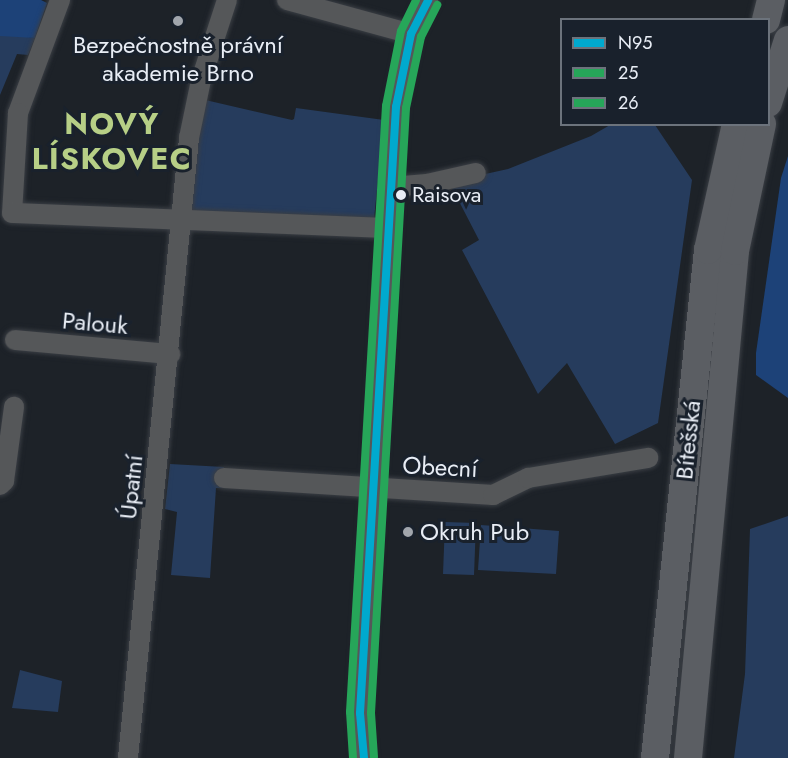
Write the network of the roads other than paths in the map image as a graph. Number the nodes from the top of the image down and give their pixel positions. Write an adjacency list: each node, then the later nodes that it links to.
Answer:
1 (60, 0): 14 (street)
2 (227, 0): 14 (street, Úpatní)
3 (287, 0): 7 (street)
4 (428, 0): 7 (street)
5 (771, 0): 6 (highway)
6 (766, 18)
7 (411, 34): 13 (street)
8 (788, 40): 9 (highway)
9 (770, 97)
10 (736, 126): 23 (highway, Bítešská)
11 (762, 126): 28 (highway, Bítešská)
12 (476, 173): 13 (street)
13 (391, 187): 15 (street)
14 (182, 221): 15 (street); 17 (street, Úpatní)
15 (388, 228): 22 (street)
16 (15, 340): 17 (street, Palouk)
17 (170, 354): 24 (street, Úpatní)
18 (14, 408): 21 (street)
19 (648, 458): 22 (street, Obecní)
20 (224, 478): 22 (street, Obecní)
21 (0, 484)
22 (373, 488): 25 (street)
23 (661, 689): 26 (highway); 27 (highway, Bítešská)
24 (128, 758)
25 (364, 758)
26 (647, 758)
27 (655, 758)
28 (688, 758)

